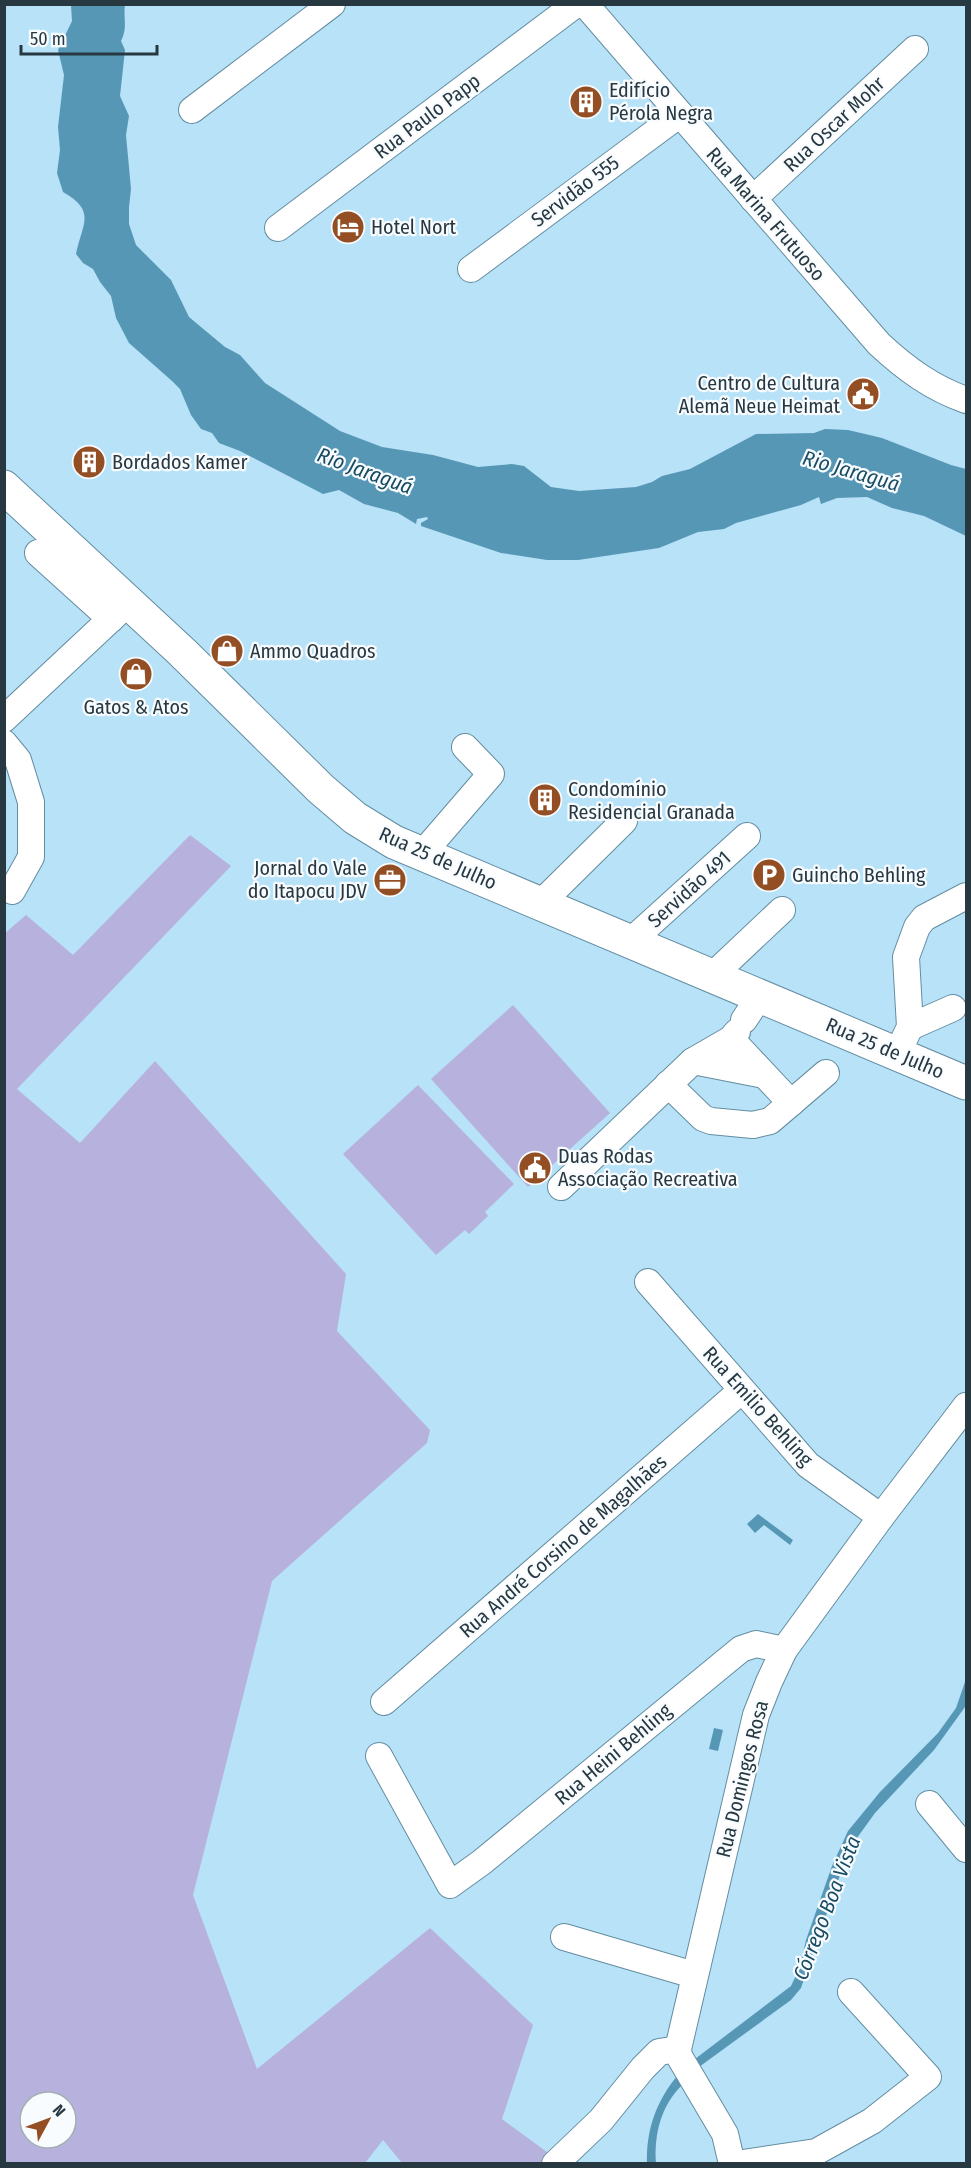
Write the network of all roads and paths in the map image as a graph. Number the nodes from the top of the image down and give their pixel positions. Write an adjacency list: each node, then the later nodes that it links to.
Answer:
1 (332, 4): 5 (street)
2 (576, 4): 8 (street, Rua Paulo Papp)
3 (585, 4): 6 (street, Rua Marina Frutuoso)
4 (915, 49): 7 (street, Rua Oscar Mohr)
5 (192, 110)
6 (680, 114): 7 (street, Rua Marina Frutuoso); 9 (street, Servidão 555)
7 (753, 199): 10 (street, Rua Marina Frutuoso)
8 (278, 228)
9 (471, 269)
10 (966, 400)
11 (4, 487): 13 (main road, Rua 25 de Julho)
12 (38, 553): 13 (street)
13 (120, 610): 14 (street); 19 (main road, Rua 25 de Julho)
14 (4, 719)
15 (4, 743): 20 (street)
16 (465, 747): 19 (street)
17 (624, 821): 22 (street)
18 (747, 837): 24 (street, Servidão 491)
19 (422, 854): 22 (main road, Rua 25 de Julho)
20 (12, 891)
21 (966, 896): 28 (street)
22 (541, 903): 24 (main road, Rua 25 de Julho)
23 (782, 910): 25 (street)
24 (631, 941): 25 (main road, Rua 25 de Julho)
25 (712, 976): 27 (main road, Rua 25 de Julho)
26 (953, 1008): 28 (street)
27 (743, 1022): 28 (main road, Rua 25 de Julho); 29 (street); 33 (street)
28 (904, 1040): 30 (main road, Rua 25 de Julho)
29 (693, 1061): 33 (street); 35 (street)
30 (929, 1067): 31 (main road); 34 (main road, Rua 25 de Julho)
31 (966, 1069)
32 (826, 1073): 36 (street)
33 (764, 1075): 36 (street)
34 (966, 1083)
35 (668, 1084): 36 (street); 37 (street)
36 (791, 1102)
37 (561, 1187)
38 (648, 1282): 39 (street, Rua Emilio Behling)
39 (742, 1390): 41 (street, Rua Emilio Behling); 43 (street, Rua André Corsino de Magalhães)
40 (964, 1418): 41 (street, Rua Domingos Rosa)
41 (880, 1517): 42 (street, Rua Domingos Rosa)
42 (784, 1650): 44 (street, Rua Heini Behling); 48 (street, Rua Domingos Rosa)
43 (384, 1702)
44 (379, 1755)
45 (929, 1804): 46 (street)
46 (966, 1848)
47 (564, 1937): 48 (street)
48 (694, 1975): 50 (street, Rua Domingos Rosa)
49 (851, 1992): 52 (street)
50 (678, 2053): 51 (street); 52 (street)
51 (555, 2163)
52 (734, 2163)

